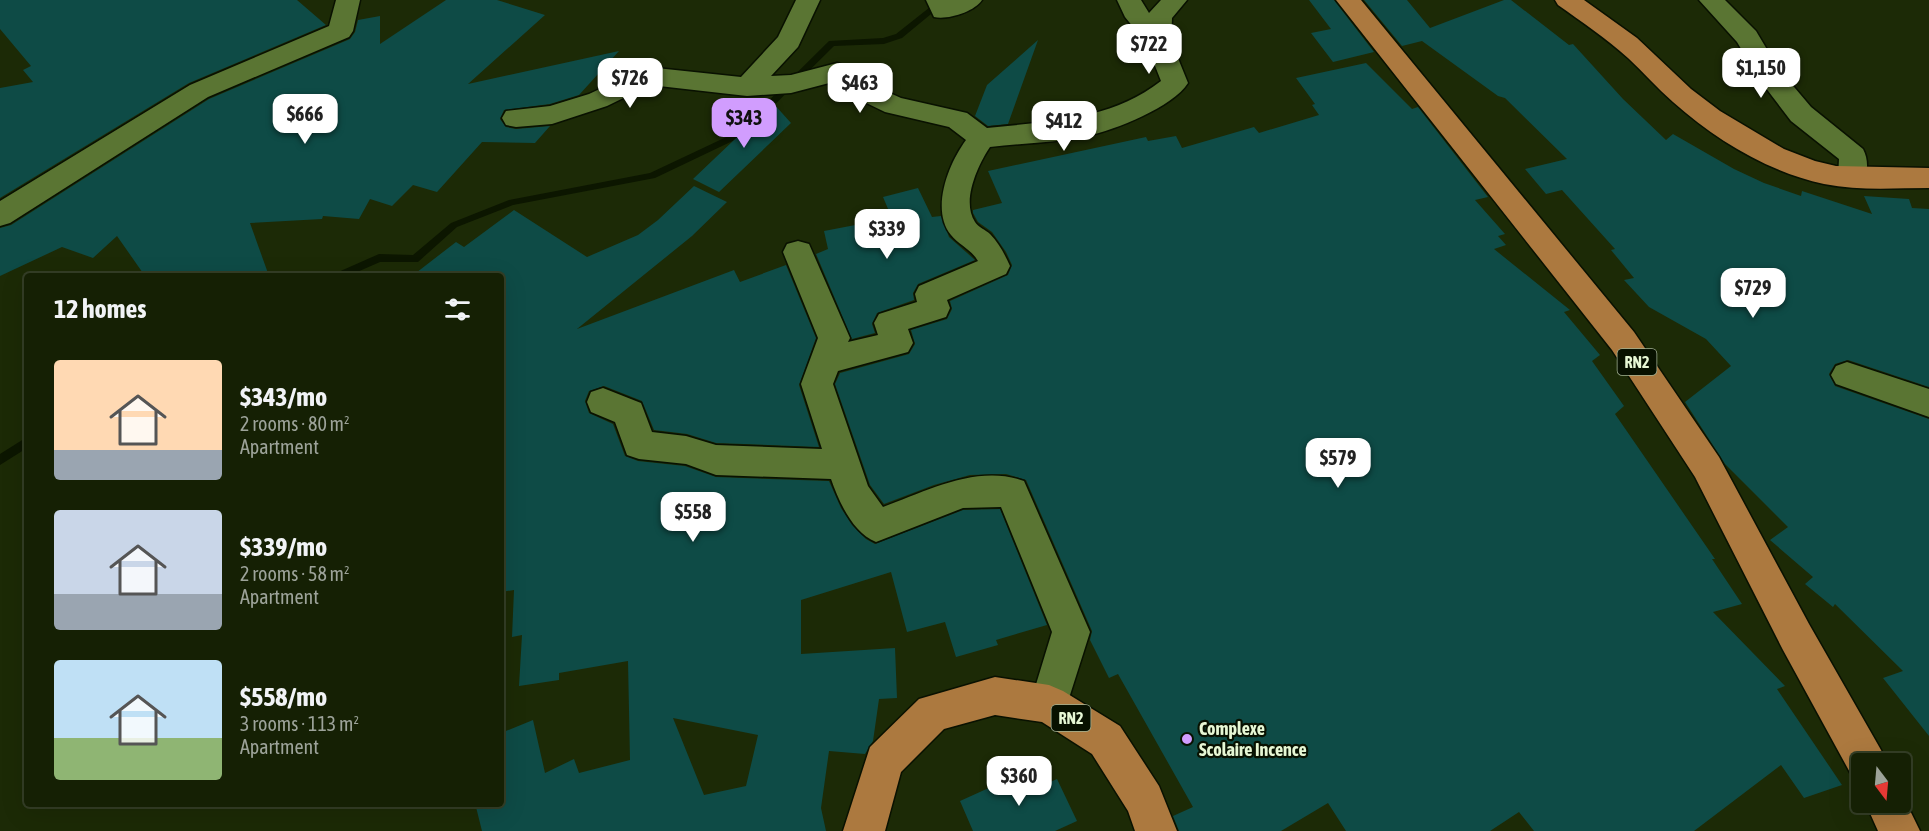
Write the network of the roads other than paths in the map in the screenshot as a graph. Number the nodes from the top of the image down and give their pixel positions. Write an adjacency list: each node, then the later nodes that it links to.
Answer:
1 (348, 0): 16 (street)
2 (808, 0): 11 (street)
3 (938, 0): 4 (street)
4 (970, 0)
5 (1130, 0): 10 (street)
6 (1175, 0): 10 (street)
7 (1348, 0): 24 (highway, RN2)
8 (1567, 0): 14 (highway)
9 (1711, 0): 14 (street)
10 (1158, 41): 13 (street)
11 (747, 87): 12 (street); 13 (street)
12 (516, 118)
13 (982, 138): 18 (street)
14 (1852, 177): 15 (highway)
15 (1929, 178)
16 (0, 215)
17 (798, 252): 18 (street)
18 (825, 361): 22 (street)
19 (1847, 375): 21 (street)
20 (603, 402): 22 (street)
21 (1929, 403)
22 (844, 465): 23 (street)
23 (1049, 704): 26 (highway, RN2); 27 (highway, RN2)
24 (1861, 753)
25 (1890, 813): 28 (highway)
26 (864, 831)
27 (1156, 831)
28 (1899, 831)

